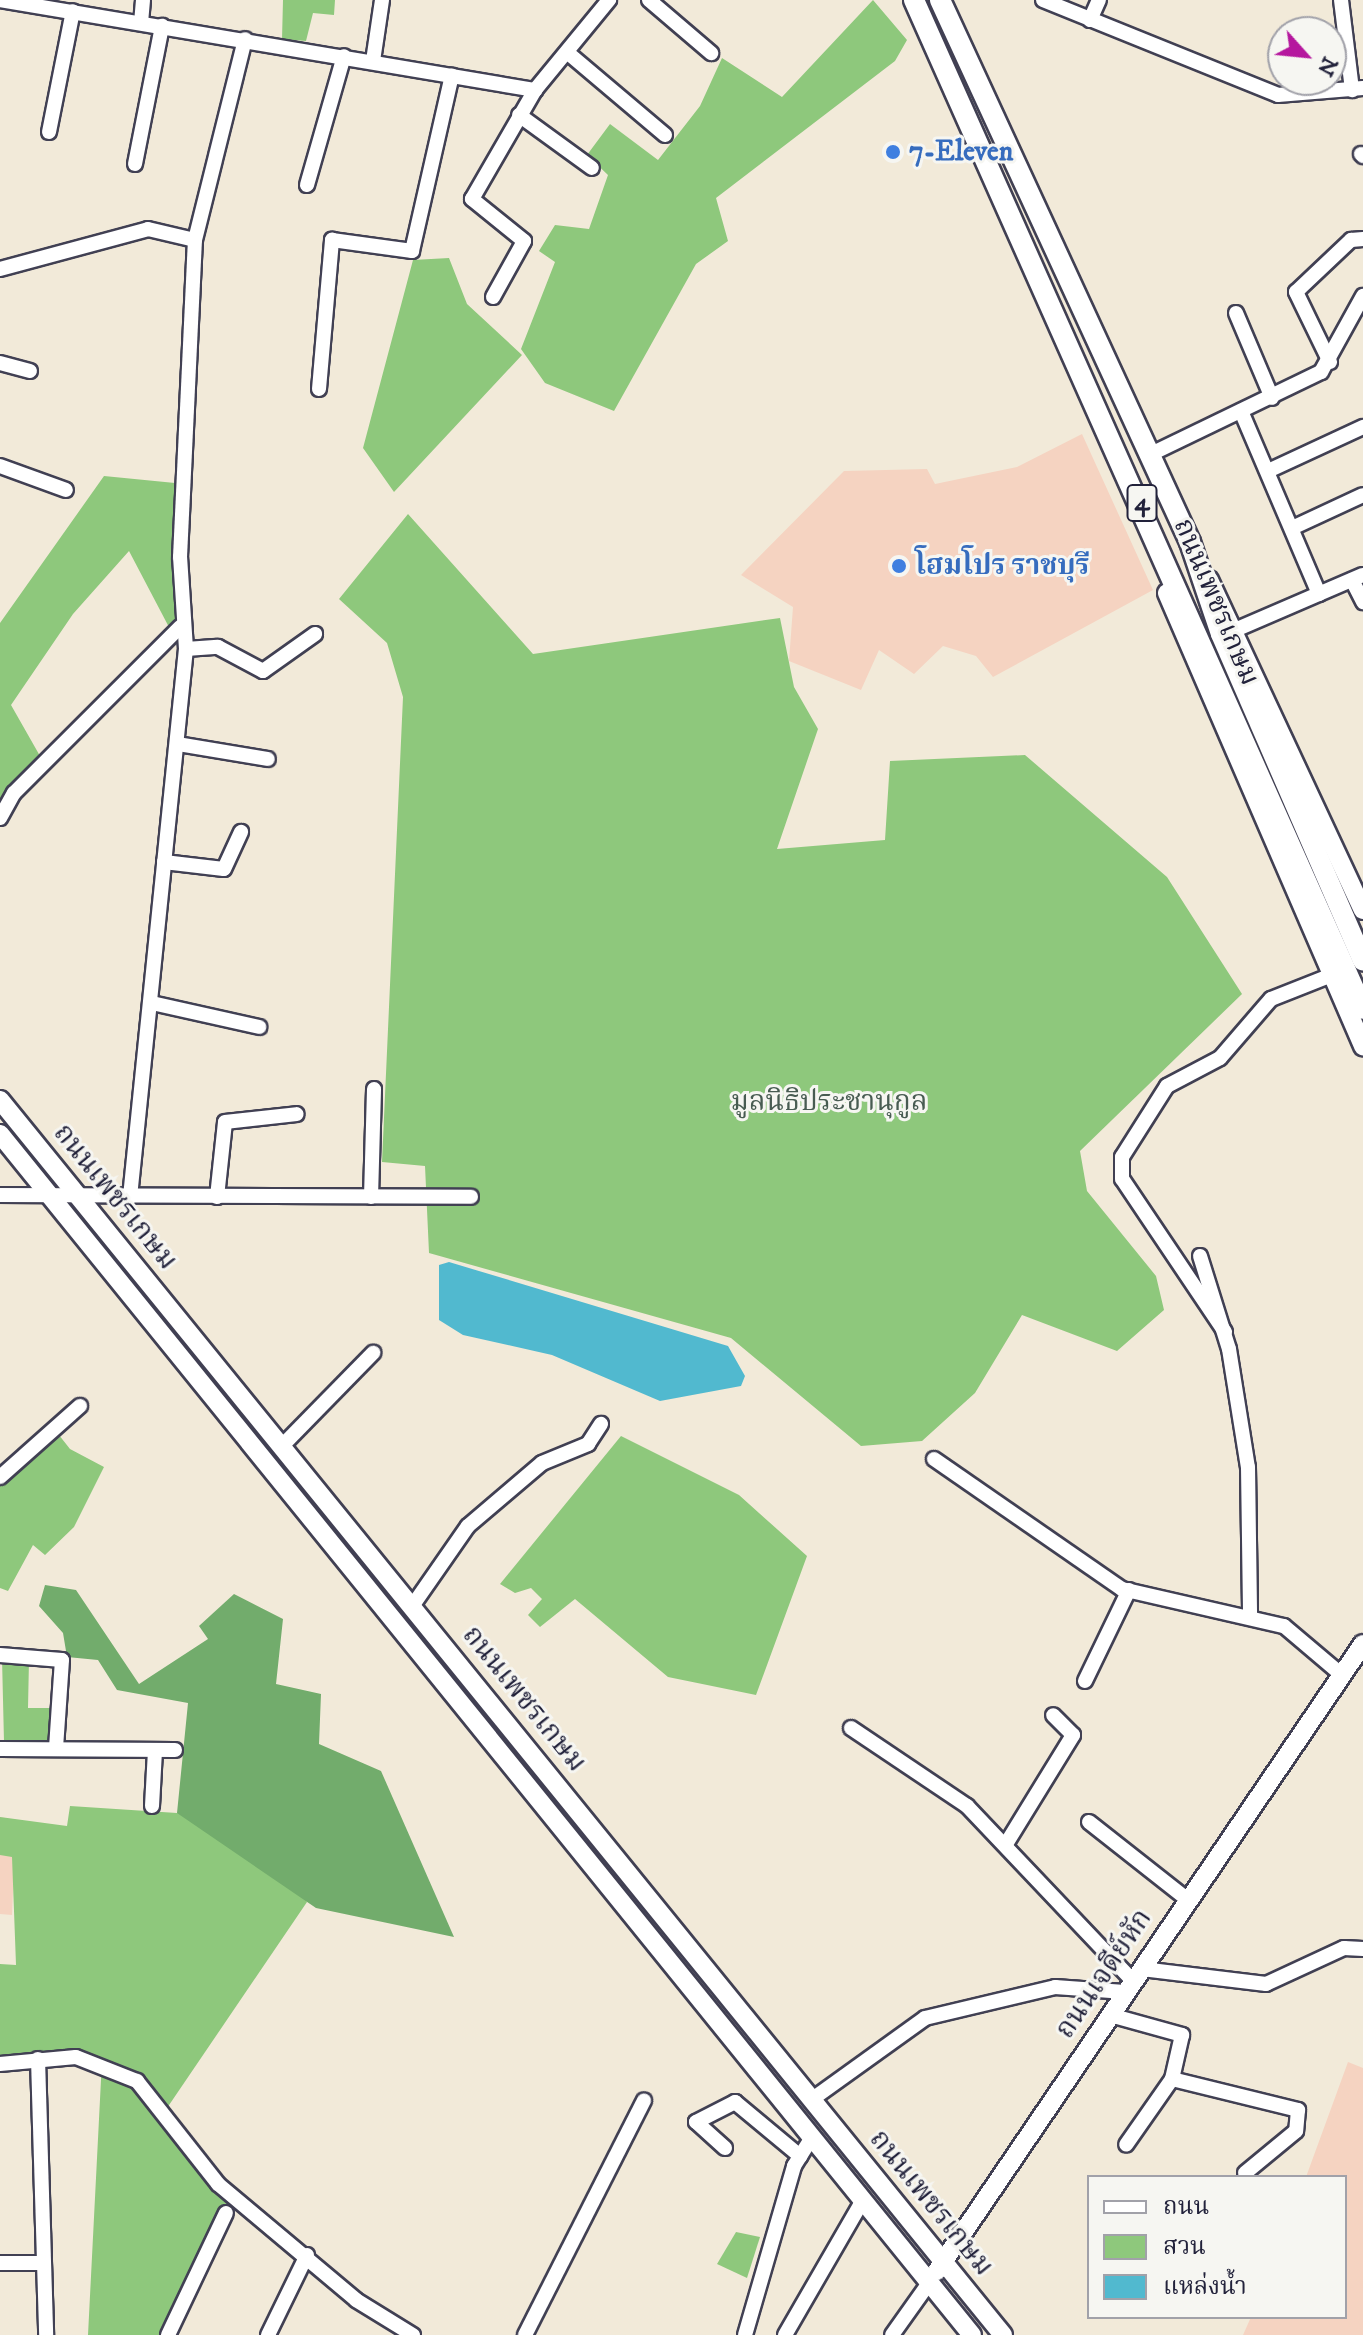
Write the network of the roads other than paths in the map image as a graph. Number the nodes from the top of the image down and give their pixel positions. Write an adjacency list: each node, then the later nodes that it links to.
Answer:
1 (0, 0): 11 (street)
2 (143, 0): 13 (street)
3 (382, 0): 19 (street)
4 (609, 0): 16 (street)
5 (649, 0): 17 (street)
6 (914, 0): 46 (highway, ถนนเพชรเกษม / 4)
7 (940, 0): 43 (highway, ถนนเพชรเกษม / 4)
8 (1043, 0): 12 (street)
9 (1099, 0): 12 (street)
10 (1341, 0): 21 (street)
11 (64, 7): 13 (street); 24 (street)
12 (1090, 20): 21 (street)
13 (141, 23): 14 (street)
14 (162, 26): 15 (street); 26 (street)
15 (245, 39): 18 (street); 30 (street)
16 (568, 53): 22 (street); 25 (street)
17 (711, 53)
18 (344, 56): 19 (street); 28 (street)
19 (373, 61): 20 (street)
20 (452, 75): 22 (street); 39 (street)
21 (1358, 89)
22 (535, 90): 23 (street)
23 (519, 115): 27 (street); 33 (street)
24 (49, 132)
25 (665, 135)
26 (135, 164)
27 (592, 168)
28 (307, 185)
29 (1363, 239): 36 (street)
30 (195, 240): 31 (street); 54 (street)
31 (0, 269)
32 (1363, 296): 35 (street)
33 (493, 297)
34 (1236, 313): 40 (street)
35 (1359, 314): 36 (street)
36 (1330, 362): 40 (street)
37 (0, 363): 38 (street)
38 (30, 371)
39 (319, 389)
40 (1272, 398): 41 (street)
41 (1241, 411): 43 (street); 45 (street)
42 (1363, 427): 45 (street)
43 (1149, 455): 50 (highway, ถนนเพชรเกษม / 4)
44 (0, 466): 47 (street)
45 (1268, 471): 49 (street)
46 (1129, 472): 65 (main road, 4); 67 (highway, ถนนเพชรเกษม / 4)
47 (66, 490)
48 (1363, 495): 49 (street)
49 (1292, 528): 52 (street)
50 (1190, 542): 55 (main road, 4); 64 (highway, ถนนเพชรเกษม / 4)
51 (1358, 577): 52 (street); 53 (street)
52 (1319, 594): 55 (street)
53 (1363, 602)
54 (180, 627): 57 (street); 60 (street)
55 (1235, 630): 63 (main road, 4)
56 (315, 634): 57 (street)
57 (186, 649): 58 (street)
58 (178, 744): 59 (street); 62 (street)
59 (268, 759)
60 (0, 818)
61 (241, 832): 62 (street)
62 (164, 862): 66 (street)
63 (1361, 903)
64 (1363, 960)
65 (1332, 975): 69 (main road, 4); 82 (street)
66 (152, 1003): 68 (street); 76 (street)
67 (1363, 1009)
68 (259, 1027)
69 (1363, 1046)
70 (374, 1089): 78 (street)
71 (0, 1100): 80 (main road, ถนนเพชรเกษม)
72 (297, 1114): 77 (street)
73 (0, 1134): 75 (main road, ถนนเพชรเกษม)
74 (0, 1195): 75 (street)
75 (50, 1195): 80 (street); 96 (main road, ถนนเพชรเกษม)
76 (130, 1197): 77 (street); 80 (street)
77 (217, 1197): 78 (street)
78 (371, 1197): 79 (street)
79 (471, 1197)
80 (81, 1198): 86 (main road, ถนนเพชรเกษม)
81 (1200, 1256): 82 (street)
82 (1225, 1332): 91 (street)
83 (373, 1353): 86 (street)
84 (80, 1406): 88 (street)
85 (601, 1424): 90 (street)
86 (281, 1447): 90 (main road, ถนนเพชรเกษม)
87 (934, 1459): 89 (street)
88 (0, 1477)
89 (1129, 1590): 91 (street); 97 (street)
90 (413, 1605): 94 (main road, ถนนเพชรเกษม)
91 (1250, 1614): 95 (street)
92 (1363, 1644): 95 (main road, ถนนเจดีย์หัก)
93 (0, 1655): 100 (street)
94 (462, 1667): 96 (main road); 115 (main road, ถนนเพชรเกษม)
95 (1342, 1675): 107 (main road, ถนนเจดีย์หัก)
96 (447, 1680): 116 (main road, ถนนเพชรเกษม)
97 (1085, 1681)
98 (1053, 1715): 106 (street)
99 (851, 1728): 106 (street)
100 (56, 1748): 101 (street); 102 (street)
101 (0, 1749)
102 (155, 1750): 103 (street); 104 (street)
103 (175, 1750)
104 (152, 1806)
105 (1089, 1822): 107 (street)
106 (1006, 1844): 109 (street)
107 (1188, 1900): 109 (main road, ถนนเจดีย์หัก)
108 (1363, 1949): 109 (street)
109 (1133, 1981): 110 (main road, ถนนเจดีย์หัก); 115 (street)
110 (1110, 2015): 113 (street); 124 (main road, ถนนเจดีย์หัก)
111 (38, 2059): 112 (street); 123 (street); 126 (street)
112 (0, 2064)
113 (1172, 2079): 117 (street); 120 (street)
114 (644, 2100): 132 (street)
115 (811, 2100): 124 (main road, ถนนเพชรเกษม)
116 (812, 2137): 119 (street); 121 (main road, ถนนเพชรเกษม)
117 (1126, 2145)
118 (725, 2148): 119 (street)
119 (800, 2156): 133 (street)
120 (1245, 2173)
121 (863, 2200): 127 (main road, ถนนเพชรเกษม); 134 (street)
122 (226, 2213): 130 (street)
123 (307, 2255): 128 (street); 131 (street)
124 (943, 2262): 127 (main road, ถนนเจดีย์หัก); 137 (main road, ถนนเพชรเกษม)
125 (0, 2263): 126 (street)
126 (43, 2263): 129 (street)
127 (929, 2283): 135 (street, ถนนเจดีย์หัก); 136 (main road, ถนนเพชรเกษม)
128 (409, 2334)
129 (46, 2335)
130 (168, 2335)
131 (268, 2335)
132 (525, 2335)
133 (745, 2335)
134 (785, 2335)
135 (892, 2335)
136 (972, 2335)
137 (1003, 2335)

